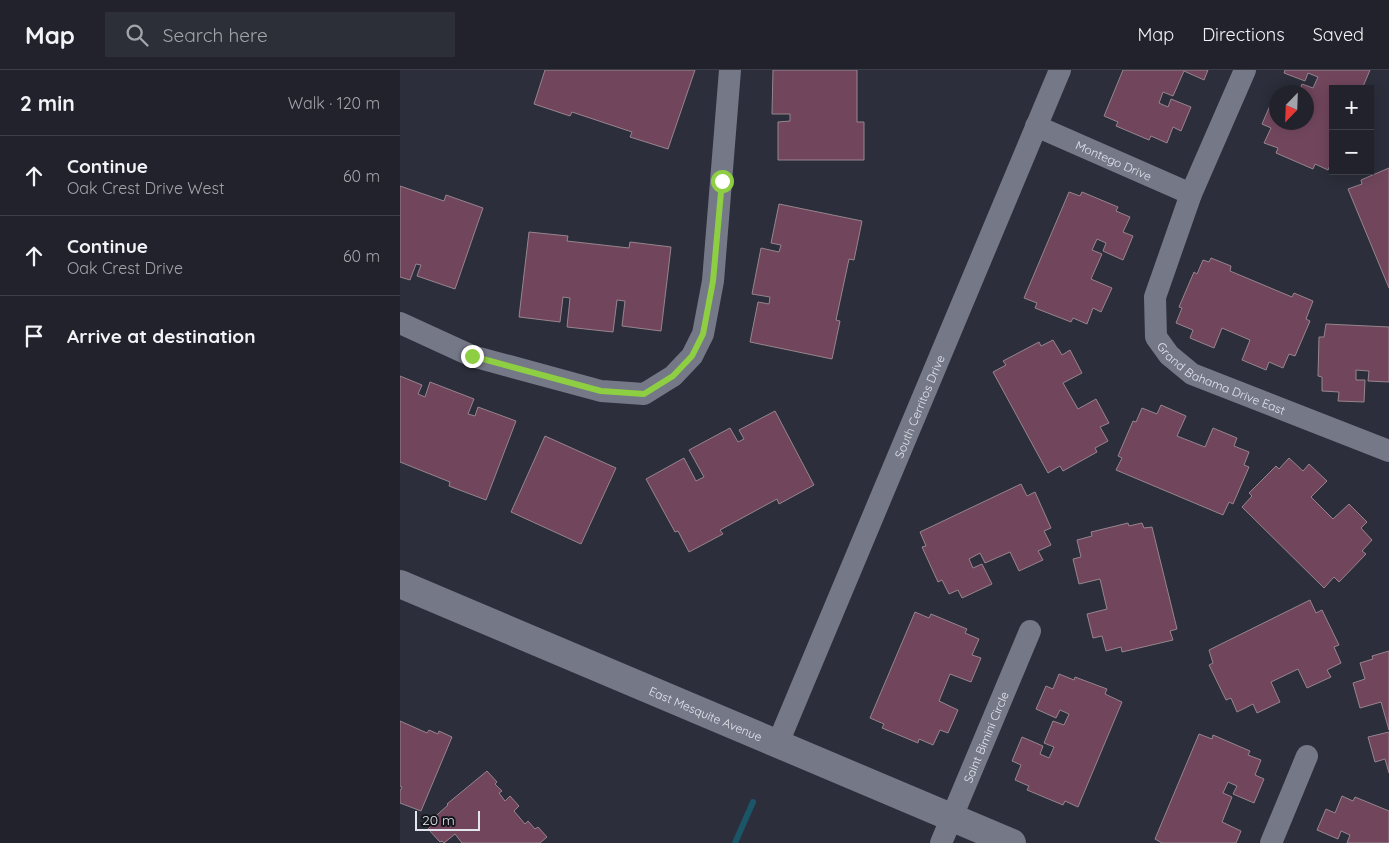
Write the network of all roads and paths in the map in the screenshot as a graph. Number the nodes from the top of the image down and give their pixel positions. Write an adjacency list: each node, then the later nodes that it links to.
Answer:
1 (730, 70): 6 (street)
2 (1060, 70): 4 (street, South Cerritos Drive)
3 (1245, 70): 5 (street, Grand Bahama Drive East)
4 (1036, 126): 5 (street, Montego Drive); 10 (street, South Cerritos Drive)
5 (1191, 194): 7 (street, Grand Bahama Drive East)
6 (400, 323)
7 (1389, 450)
8 (400, 584): 10 (street, East Mesquite Avenue)
9 (1030, 631): 12 (street, Saint Bimini Circle)
10 (778, 743): 12 (street, East Mesquite Avenue)
11 (1307, 756): 15 (street)
12 (952, 817): 13 (street, Saint Bimini Circle); 14 (street, East Mesquite Avenue)
13 (941, 843)
14 (1012, 843)
15 (1271, 843)

